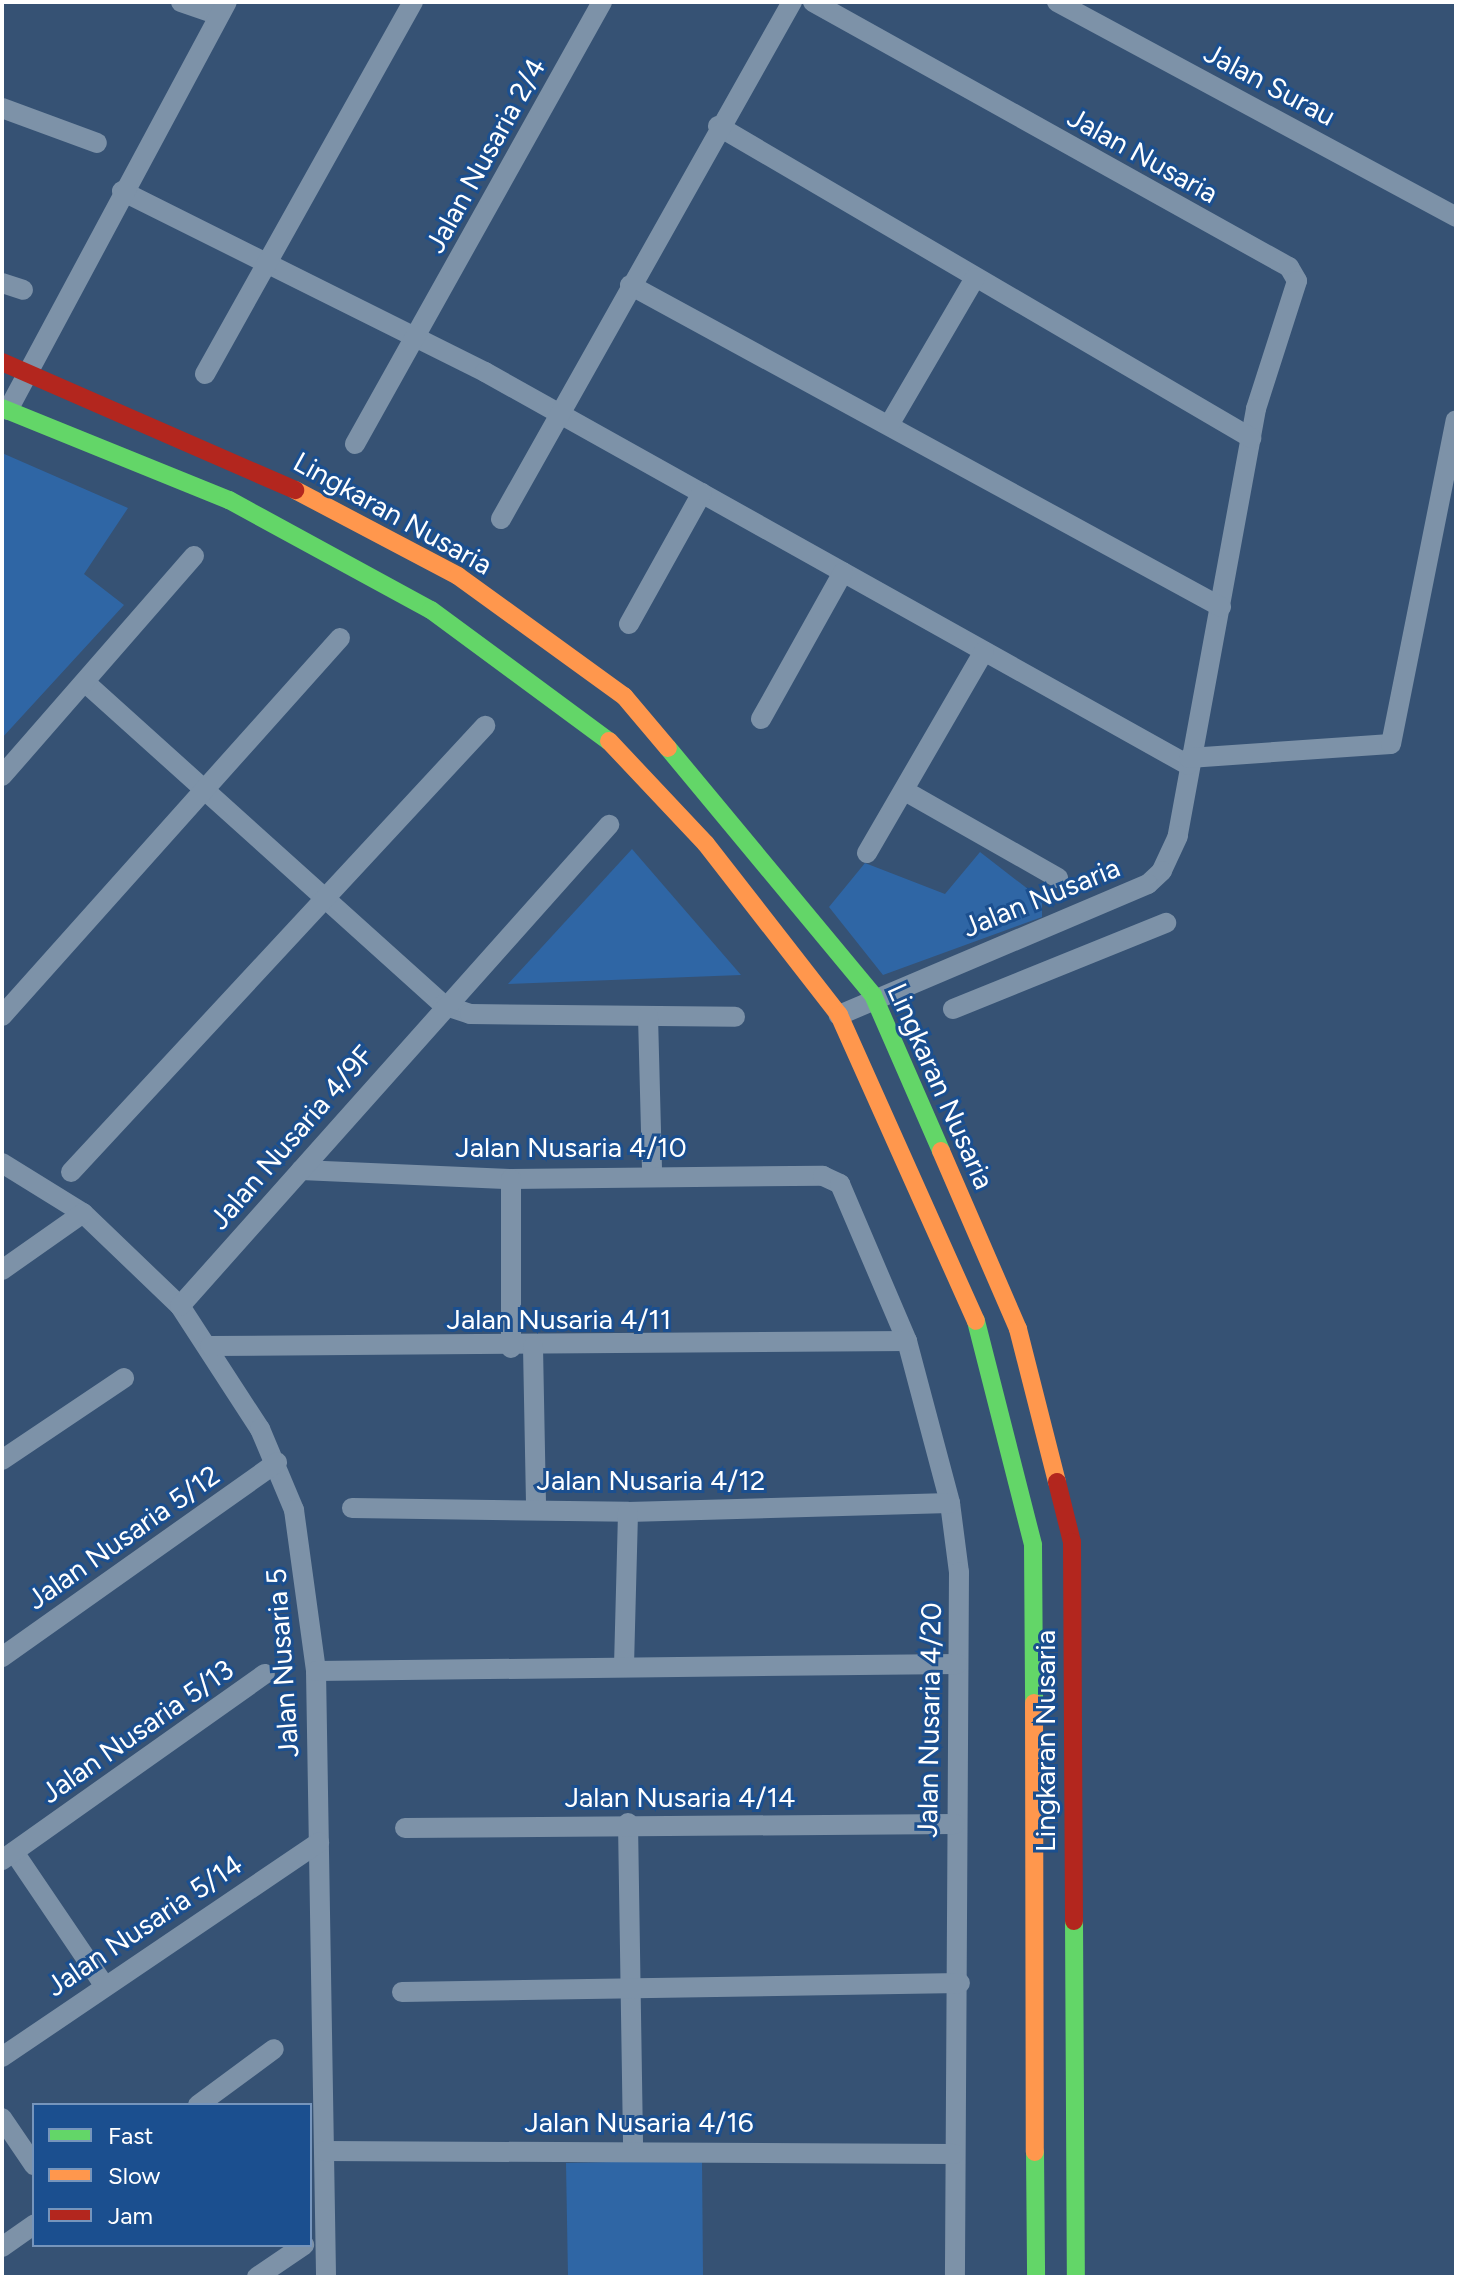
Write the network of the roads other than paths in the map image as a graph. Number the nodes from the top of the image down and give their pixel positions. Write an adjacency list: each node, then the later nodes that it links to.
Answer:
1 (181, 2): 7 (street)
2 (413, 2): 13 (street)
3 (602, 2): 18 (street, Jalan Nusaria 2/4)
4 (792, 2): 9 (street)
5 (813, 2): 26 (street, Jalan Nusaria)
6 (1057, 2): 12 (street, Jalan Surau)
7 (223, 9): 11 (street)
8 (2, 108): 10 (street)
9 (718, 126): 14 (street); 16 (street)
10 (97, 143)
11 (122, 191): 13 (street); 20 (street)
12 (1456, 217)
13 (268, 261): 18 (street); 21 (street)
14 (975, 278): 25 (street); 26 (street)
15 (2, 283): 17 (street)
16 (630, 285): 23 (street); 25 (street)
17 (23, 290)
18 (417, 336): 23 (street); 27 (street, Jalan Nusaria 2/4)
19 (2, 362): 20 (main road, Lingkaran Nusaria)
20 (26, 371): 22 (street); 48 (main road, Lingkaran Nusaria)
21 (205, 374)
22 (5, 409): 51 (main road, Lingkaran Nusaria)
23 (559, 414): 28 (street); 29 (street)
24 (1456, 420): 39 (street)
25 (889, 425): 32 (street)
26 (1251, 438): 32 (street, Jalan Nusaria)
27 (355, 444)
28 (702, 493): 31 (street); 33 (street)
29 (501, 519)
30 (194, 556): 36 (street)
31 (843, 572): 35 (street); 37 (street)
32 (1221, 607): 39 (street, Jalan Nusaria)
33 (629, 624)
34 (340, 638): 41 (street)
35 (984, 651): 39 (street); 42 (street)
36 (87, 684): 40 (street); 41 (street)
37 (761, 719)
38 (485, 726): 46 (street)
39 (1188, 762): 48 (street, Jalan Nusaria)
40 (2, 776)
41 (204, 789): 46 (street); 52 (street)
42 (905, 791): 44 (street); 45 (street)
43 (609, 825): 49 (street, Jalan Nusaria 4/9F)
44 (867, 853)
45 (1058, 878)
46 (324, 898): 49 (street); 57 (street)
47 (1166, 923): 50 (street)
48 (873, 995): 51 (street, Jalan Nusaria); 105 (main road, Lingkaran Nusaria)
49 (443, 1005): 53 (street); 56 (street, Jalan Nusaria 4/9F)
50 (953, 1009)
51 (839, 1015): 104 (main road, Lingkaran Nusaria)
52 (2, 1016)
53 (648, 1016): 54 (street); 58 (street)
54 (735, 1017)
55 (2, 1163): 61 (street, Jalan Nusaria 5)
56 (301, 1170): 59 (street, Jalan Nusaria 4/10); 63 (street, Jalan Nusaria 4/9F)
57 (71, 1172)
58 (652, 1174): 59 (street, Jalan Nusaria 4/10); 60 (street, Jalan Nusaria 4/10)
59 (511, 1179): 67 (street)
60 (840, 1184): 64 (street, Jalan Nusaria 4/20)
61 (83, 1213): 62 (street); 63 (street, Jalan Nusaria 5)
62 (2, 1270)
63 (180, 1306): 65 (street, Jalan Nusaria 5)
64 (907, 1341): 66 (street, Jalan Nusaria 4/11); 71 (street, Jalan Nusaria 4/20)
65 (210, 1346): 67 (street, Jalan Nusaria 4/11); 70 (street, Jalan Nusaria 5)
66 (533, 1347): 67 (street, Jalan Nusaria 4/11); 73 (street)
67 (511, 1348)
68 (124, 1378): 69 (street)
69 (2, 1460)
70 (277, 1462): 75 (street, Jalan Nusaria 5/12); 78 (street, Jalan Nusaria 5)
71 (950, 1503): 74 (street, Jalan Nusaria 4/12); 76 (street, Jalan Nusaria 4/20)
72 (352, 1508): 73 (street, Jalan Nusaria 4/12)
73 (536, 1509): 74 (street, Jalan Nusaria 4/12)
74 (628, 1512): 77 (street)
75 (2, 1657)
76 (957, 1664): 77 (street); 81 (street, Jalan Nusaria 4/20)
77 (624, 1666): 78 (street)
78 (316, 1671): 83 (street, Jalan Nusaria 5)
79 (265, 1674): 84 (street, Jalan Nusaria 5/13)
80 (628, 1823): 81 (street, Jalan Nusaria 4/14); 82 (street, Jalan Nusaria 4/14); 87 (street)
81 (955, 1824): 85 (street, Jalan Nusaria 4/20)
82 (405, 1828)
83 (319, 1842): 86 (street, Jalan Nusaria 5/14); 94 (street, Jalan Nusaria 5)
84 (8, 1856): 86 (street)
85 (960, 1983): 87 (street); 95 (street, Jalan Nusaria 4/20)
86 (104, 1985): 90 (street, Jalan Nusaria 5/14)
87 (636, 1989): 88 (street); 93 (street)
88 (402, 1992)
89 (274, 2049): 91 (street)
90 (2, 2057)
91 (201, 2103)
92 (2, 2118): 96 (street)
93 (633, 2149): 94 (street, Jalan Nusaria 4/16); 95 (street, Jalan Nusaria 4/16)
94 (324, 2151): 98 (street, Jalan Nusaria 5)
95 (954, 2154): 103 (street, Jalan Nusaria 4/20)
96 (32, 2162)
97 (32, 2226): 99 (street)
98 (318, 2236): 102 (street, Jalan Nusaria 5)
99 (2, 2247)
100 (301, 2247): 101 (street)
101 (257, 2277)
102 (326, 2277)
103 (955, 2277)
104 (1036, 2277)
105 (1076, 2277)

